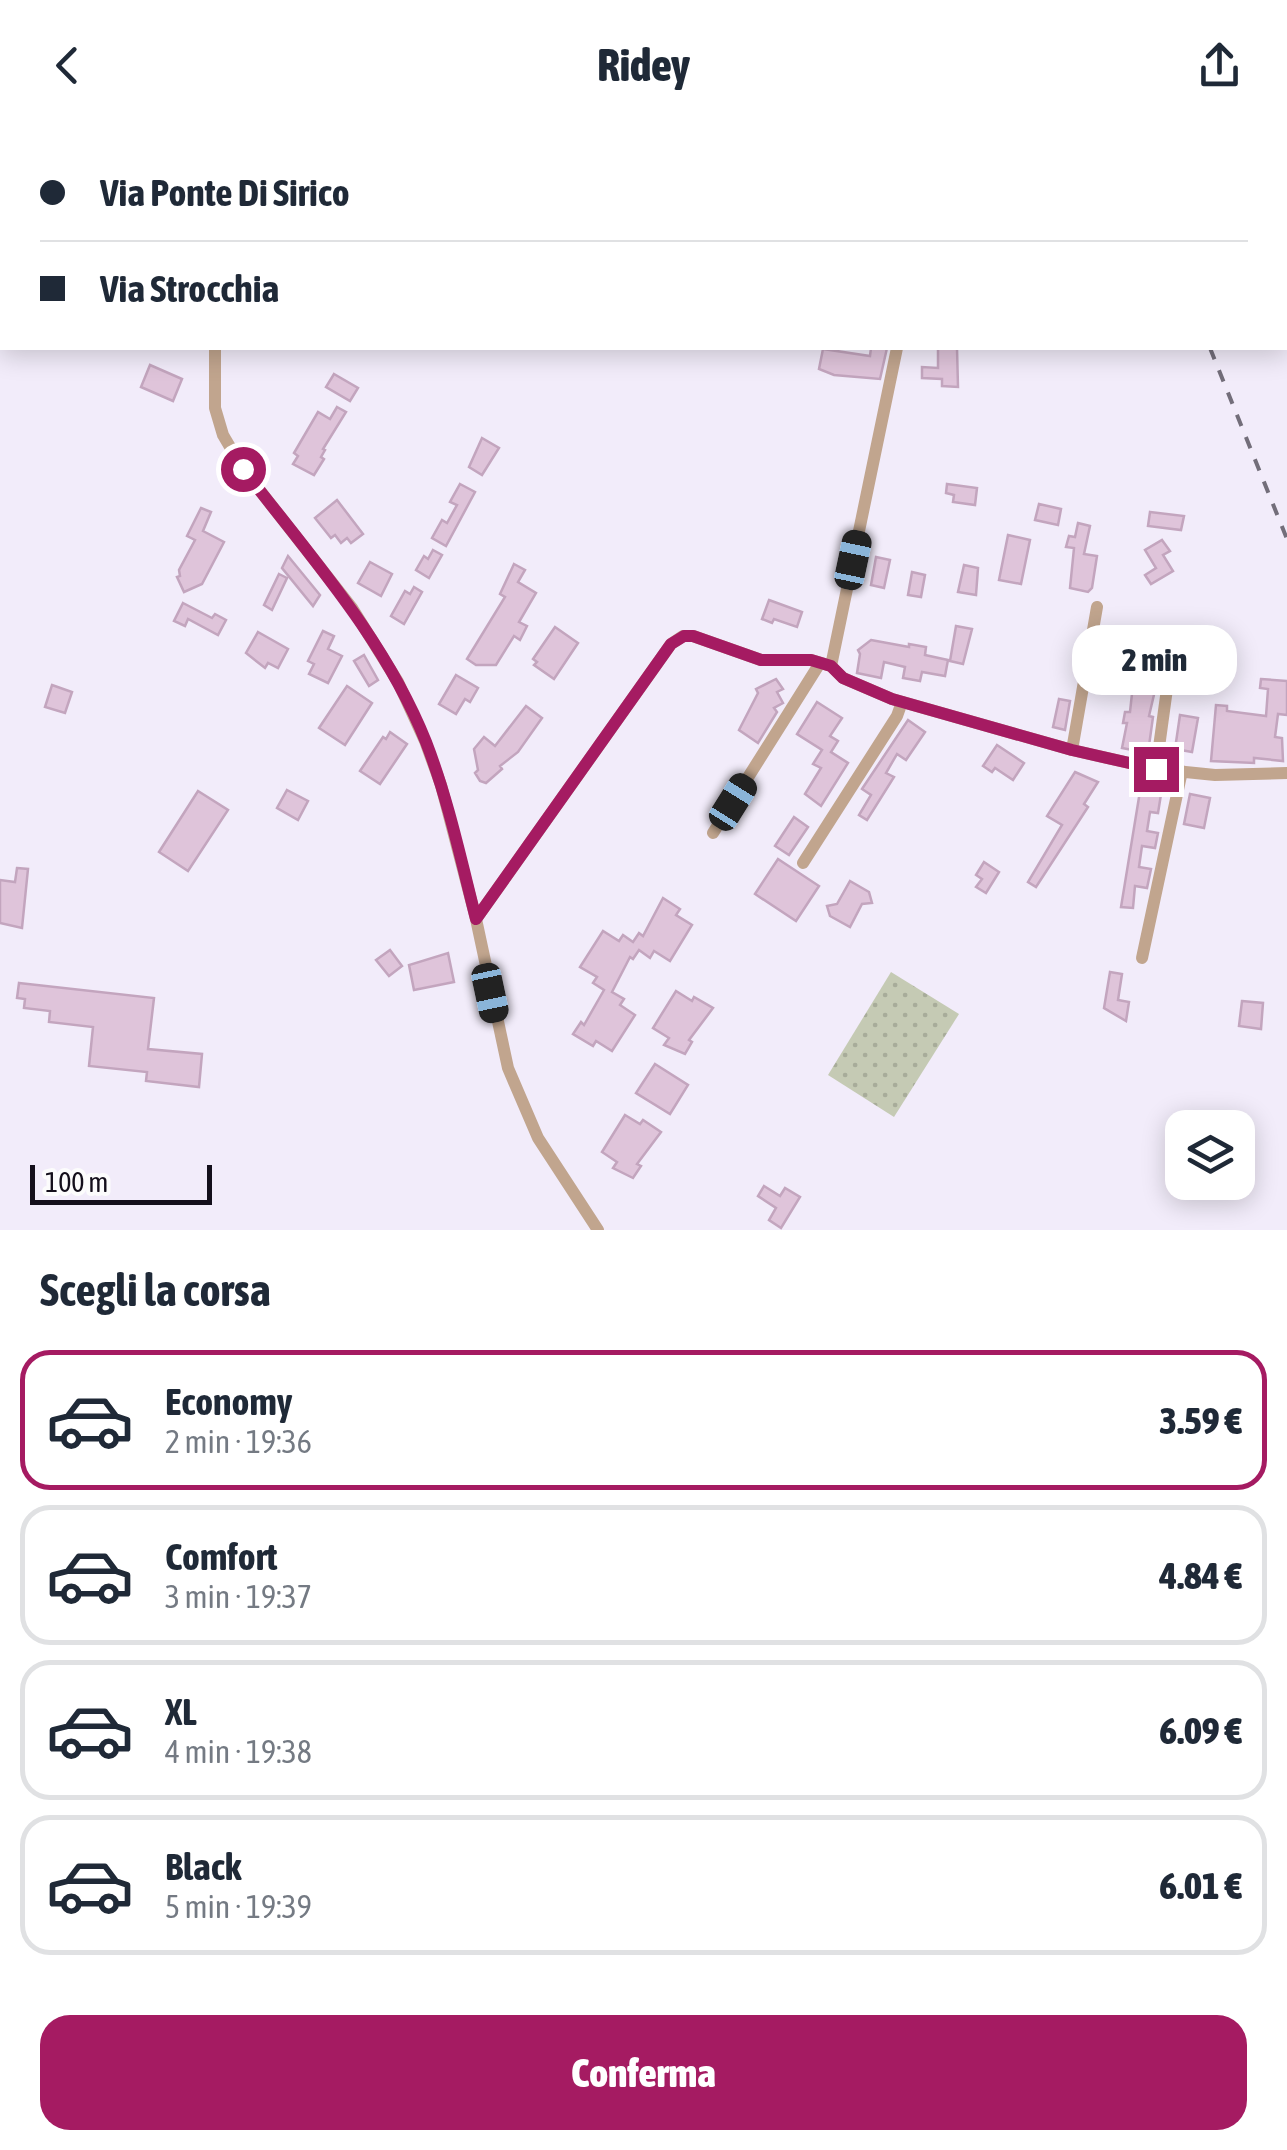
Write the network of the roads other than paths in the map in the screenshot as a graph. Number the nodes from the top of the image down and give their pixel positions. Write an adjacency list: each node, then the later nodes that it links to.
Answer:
1 (216, 350): 13 (street)
2 (896, 350): 4 (street)
3 (1097, 607): 7 (street)
4 (826, 664): 6 (street); 11 (street); 13 (street)
5 (1170, 666): 8 (street)
6 (902, 702): 7 (street); 12 (street)
7 (1072, 750): 8 (street)
8 (1156, 769): 9 (street)
9 (1182, 771): 10 (street); 14 (street)
10 (1287, 773)
11 (713, 833)
12 (803, 863)
13 (476, 919): 15 (street)
14 (1142, 958)
15 (598, 1230)

